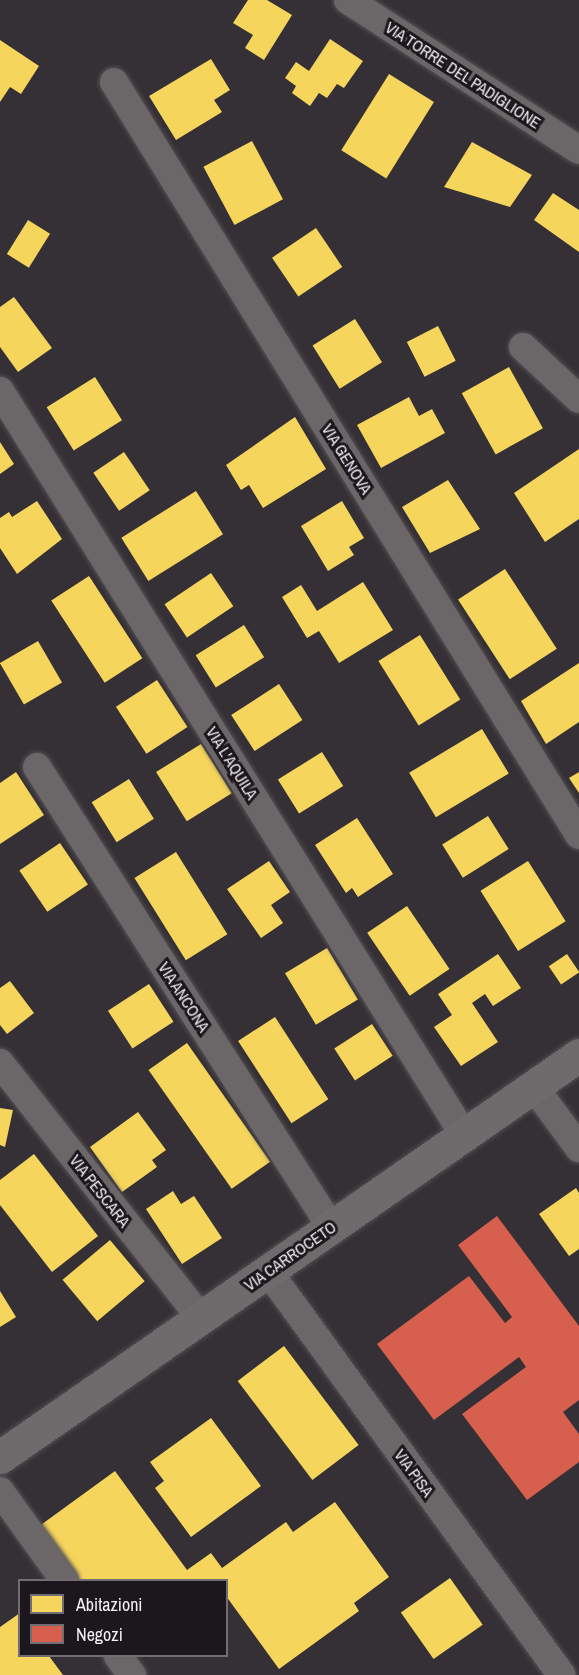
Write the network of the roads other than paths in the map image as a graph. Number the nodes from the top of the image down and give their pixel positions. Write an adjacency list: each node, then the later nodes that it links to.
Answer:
1 (348, 0): 3 (street, VIA TORRE DEL PADIGLIONE)
2 (114, 82): 8 (street, VIA GENOVA)
3 (579, 150)
4 (523, 347): 6 (street)
5 (0, 391): 12 (street, VIA L'AQUILA)
6 (579, 399)
7 (37, 766): 14 (street, VIA ANCONA)
8 (579, 835)
9 (579, 1055): 11 (street, VIA CARROCETO)
10 (0, 1063): 16 (street, VIA PESCARA)
11 (534, 1087): 12 (street, VIA CARROCETO); 13 (street)
12 (464, 1135): 14 (street, VIA CARROCETO)
13 (579, 1148)
14 (331, 1227): 15 (street, VIA CARROCETO)
15 (268, 1271): 16 (street, VIA CARROCETO); 22 (street, VIA PISA)
16 (201, 1318): 17 (street, VIA CARROCETO)
17 (0, 1457)
18 (0, 1491): 19 (street)
19 (63, 1579)
20 (119, 1657): 21 (street)
21 (132, 1675)
22 (561, 1675)

